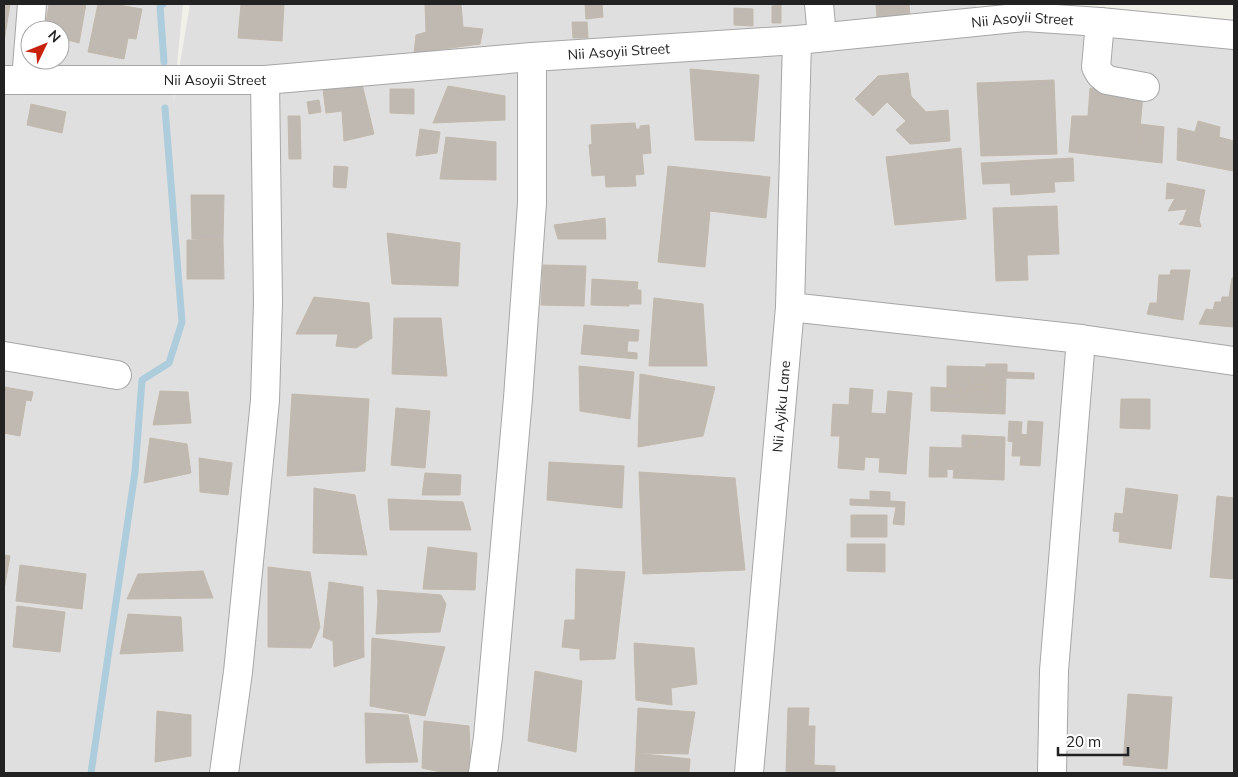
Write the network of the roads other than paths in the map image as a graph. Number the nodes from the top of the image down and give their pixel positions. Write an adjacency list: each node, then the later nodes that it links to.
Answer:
1 (32, 4): 8 (street)
2 (819, 4): 6 (street, Nii Ayiku Lane)
3 (1024, 10): 4 (street, Nii Asoyii Street); 6 (street, Nii Asoyii Street)
4 (1100, 22): 5 (street, Nii Asoyii Street); 10 (street)
5 (1234, 35)
6 (809, 39): 7 (street, Nii Asoyii Street); 11 (street, Nii Ayiku Lane)
7 (532, 57): 9 (street, Nii Asoyii Street); 17 (street)
8 (15, 80): 9 (street, Nii Asoyii Street)
9 (265, 80): 16 (street)
10 (1145, 86)
11 (790, 307): 12 (street); 18 (street, Nii Ayiku Lane)
12 (1082, 339): 14 (street); 19 (street)
13 (4, 356): 15 (street)
14 (1234, 361)
15 (117, 375)
16 (224, 773)
17 (483, 773)
18 (749, 773)
19 (1052, 773)

